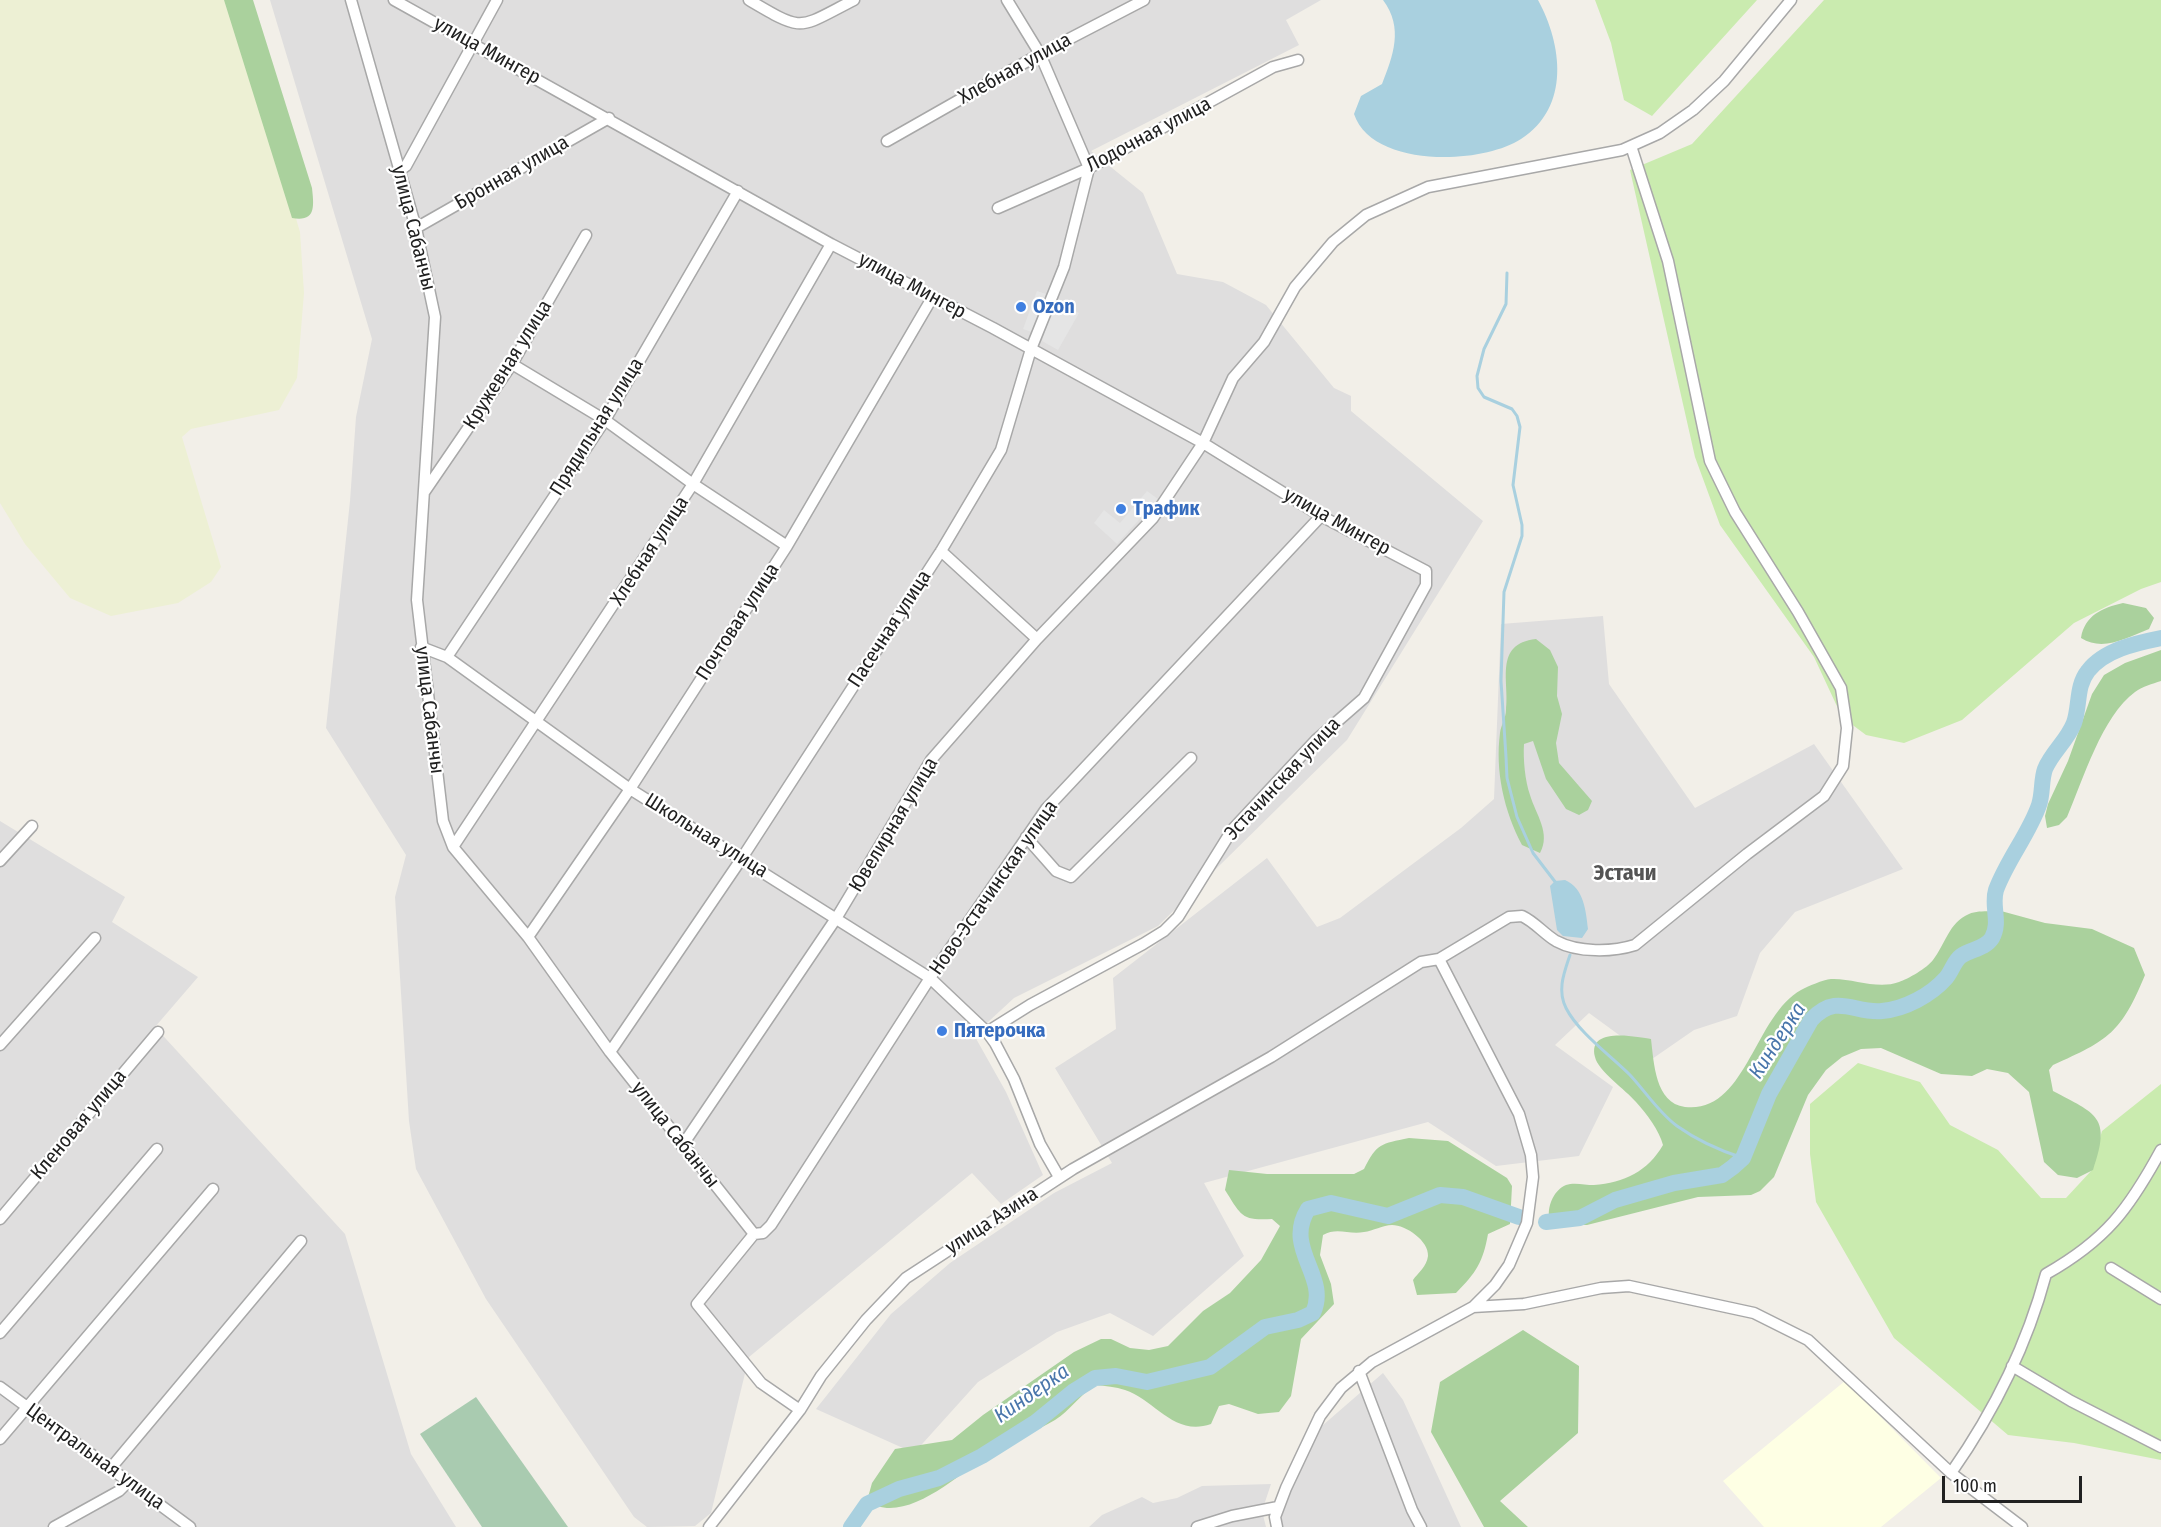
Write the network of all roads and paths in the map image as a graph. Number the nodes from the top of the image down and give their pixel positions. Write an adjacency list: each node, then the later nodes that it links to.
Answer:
1 (351, 0): 16 (street, улица Сабанчы)
2 (394, 0): 9 (street, улица Мингер)
3 (497, 0): 9 (street)
4 (749, 0): 5 (street)
5 (854, 0)
6 (1007, 0): 10 (street)
7 (1144, 0): 10 (street, Хлебная улица)
8 (1791, 0): 14 (street, Ювелирная улица)
9 (474, 43): 12 (street, улица Мингер); 16 (street)
10 (1040, 54): 13 (street, Хлебная улица); 15 (street)
11 (1298, 60): 15 (street, Лодочная улица)
12 (609, 118): 17 (street, улица Мингер); 19 (street, Бронная улица)
13 (887, 141)
14 (1631, 146): 26 (street, Ювелирная улица); 47 (street, улица Азина)
15 (1089, 168): 18 (street, Лодочная улица); 23 (street, Пасечная улица)
16 (399, 171): 19 (street, улица Сабанчы)
17 (738, 191): 21 (street, улица Мингер); 25 (street, Прядильная улица)
18 (999, 208)
19 (416, 228): 28 (street, улица Сабанчы)
20 (586, 235): 24 (street, Кружевная улица)
21 (831, 244): 22 (street, улица Мингер); 27 (street, Хлебная улица)
22 (932, 298): 23 (street, улица Мингер); 30 (street, Почтовая улица)
23 (1031, 349): 26 (street, улица Мингер); 31 (street, Пасечная улица)
24 (512, 364): 25 (street); 28 (street, Кружевная улица)
25 (605, 420): 27 (street); 35 (street, Прядильная улица)
26 (1203, 443): 29 (street, улица Мингер); 33 (street, Ювелирная улица)
27 (693, 484): 30 (street); 36 (street, Хлебная улица)
28 (425, 492): 34 (street, улица Сабанчы)
29 (1321, 516): 32 (street, улица Мингер); 40 (street, Ново-Эстачинская улица)
30 (788, 546): 38 (street, Почтовая улица)
31 (940, 551): 33 (street); 42 (street, Пасечная улица)
32 (1428, 575): 50 (street, Эстачинская улица)
33 (1037, 639): 44 (street, Ювелирная улица)
34 (421, 647): 35 (street, Школьная улица); 41 (street, улица Сабанчы)
35 (447, 657): 36 (street, Школьная улица)
36 (537, 720): 38 (street, Школьная улица); 41 (street, Хлебная улица)
37 (1191, 758): 40 (street)
38 (630, 789): 42 (street, Школьная улица); 46 (street, Почтовая улица)
39 (32, 826): 43 (street)
40 (1026, 837): 48 (street, Ново-Эстачинская улица)
41 (453, 847): 46 (street, улица Сабанчы)
42 (742, 858): 44 (street, Школьная улица); 52 (street, Пасечная улица)
43 (0, 861)
44 (837, 918): 48 (street, Школьная улица); 53 (street, Ювелирная улица)
45 (95, 938): 51 (street)
46 (528, 938): 52 (street, улица Сабанчы)
47 (1439, 959): 56 (street, улица Азина); 63 (street)
48 (930, 978): 50 (street, Школьная улица); 59 (street, Ново-Эстачинская улица)
49 (158, 1032): 58 (street, Кленовая улица)
50 (987, 1032): 56 (street, Школьная улица)
51 (0, 1045)
52 (610, 1052): 53 (street, улица Сабанчы)
53 (682, 1146): 59 (street, улица Сабанчы)
54 (157, 1149): 64 (street)
55 (2161, 1150): 65 (street)
56 (1059, 1177): 69 (street, улица Азина)
57 (213, 1189): 68 (street)
58 (0, 1219)
59 (754, 1234): 69 (street)
60 (301, 1240): 72 (street)
61 (2111, 1268): 62 (street)
62 (2161, 1299)
63 (1473, 1307): 66 (street); 73 (street)
64 (0, 1333)
65 (2012, 1366): 71 (street); 73 (street)
66 (1359, 1371): 75 (street); 81 (street)
67 (0, 1387): 68 (street, Центральная улица)
68 (28, 1407): 70 (street); 72 (street, Центральная улица)
69 (800, 1410): 78 (street, улица Азина)
70 (0, 1439)
71 (2161, 1447)
72 (110, 1469): 74 (street, Центральная улица)
73 (1951, 1473): 82 (street)
74 (128, 1482): 76 (street); 77 (street, Центральная улица)
75 (1278, 1508): 79 (street); 80 (street)
76 (54, 1527)
77 (190, 1527)
78 (709, 1527)
79 (1197, 1527)
80 (1277, 1527)
81 (1421, 1527)
82 (2022, 1527)

